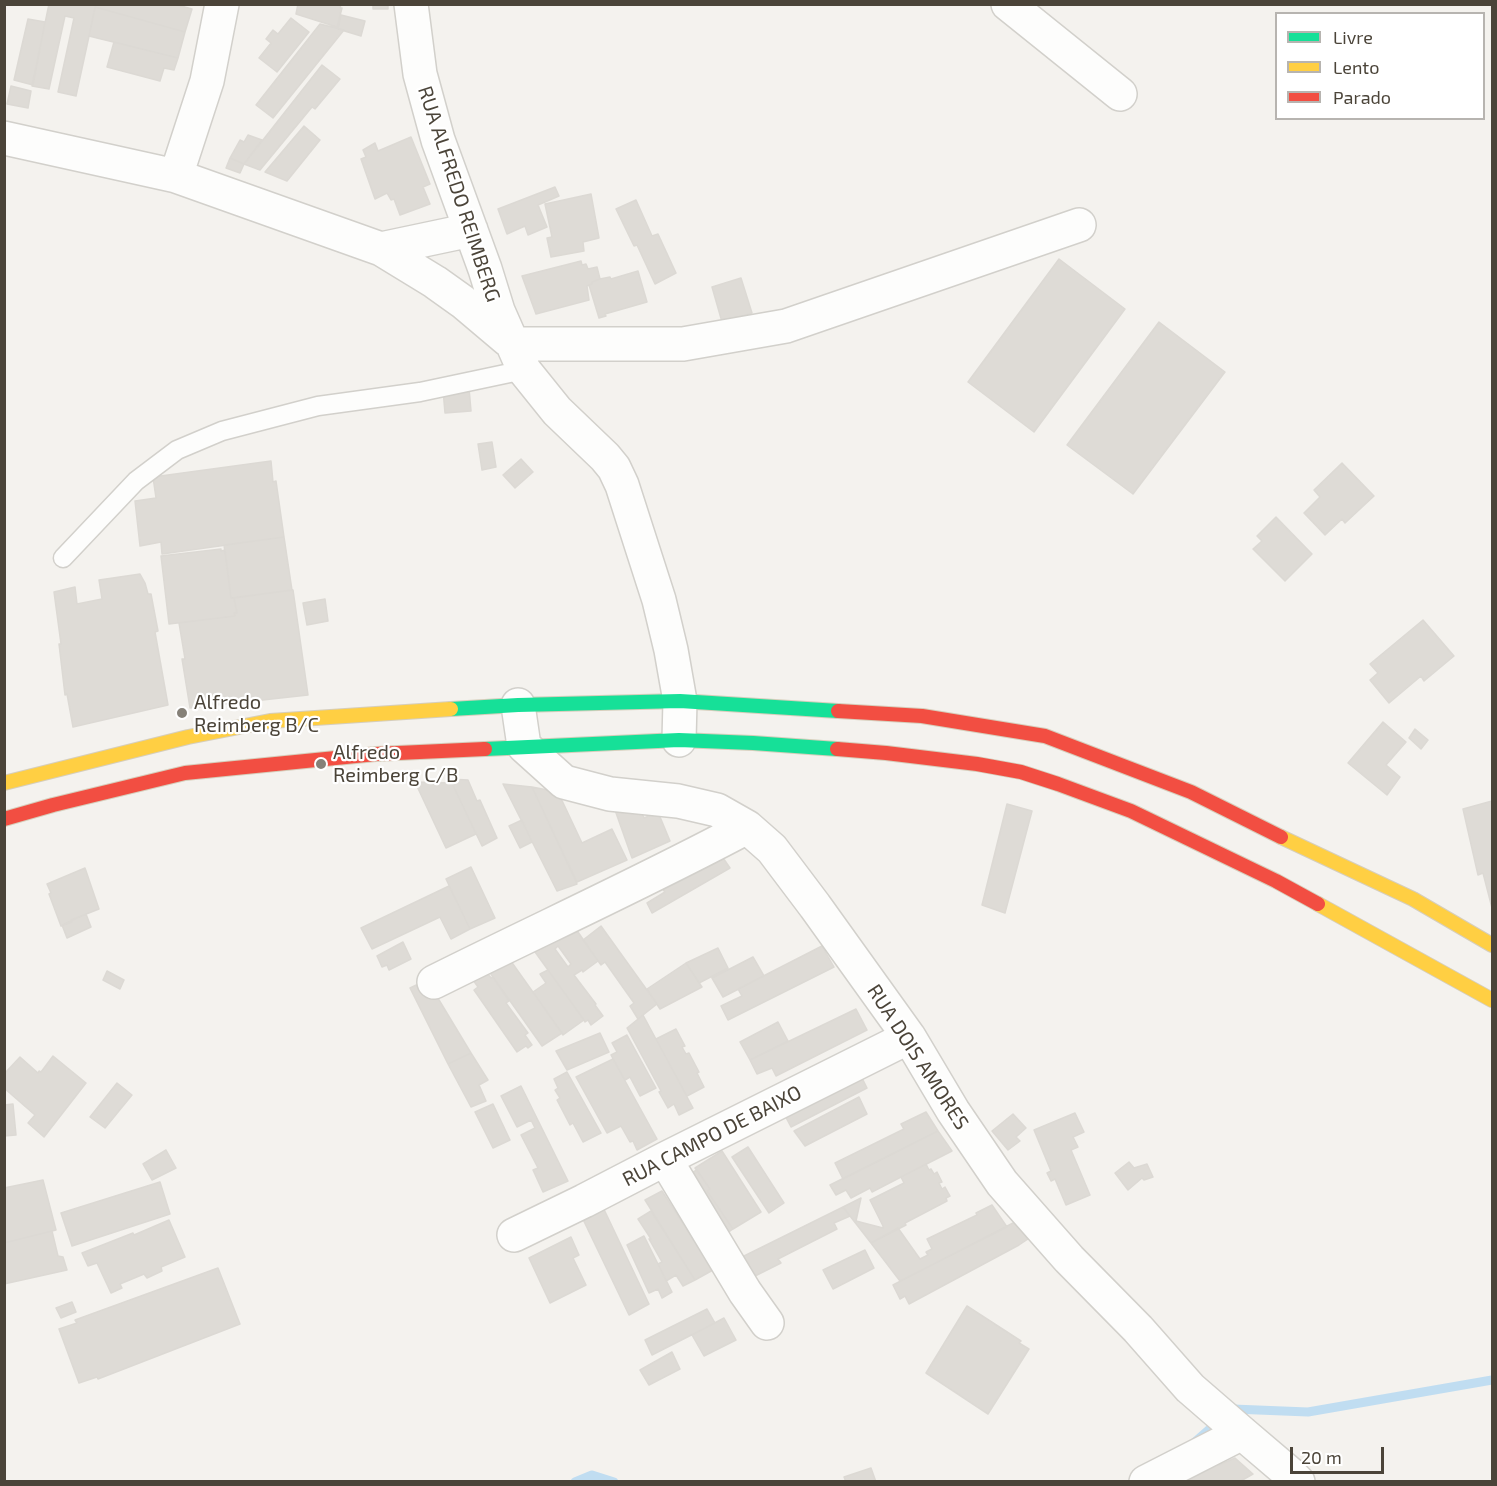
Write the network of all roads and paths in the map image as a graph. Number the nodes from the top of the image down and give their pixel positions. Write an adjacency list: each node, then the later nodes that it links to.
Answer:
1 (222, 4): 6 (street)
2 (411, 4): 8 (street, RUA ALFREDO REIMBERG)
3 (1008, 4): 4 (street)
4 (1120, 94)
5 (4, 138): 6 (street)
6 (176, 176): 9 (street)
7 (1079, 225): 10 (street)
8 (471, 230): 9 (street); 10 (street, RUA ALFREDO REIMBERG)
9 (381, 249): 10 (street)
10 (519, 357): 11 (lane); 12 (street)
11 (63, 558)
12 (680, 701): 13 (main road); 14 (street); 19 (main road)
13 (518, 705): 15 (street); 16 (main road)
14 (679, 740): 15 (main road); 21 (main road)
15 (524, 746): 17 (main road); 18 (street, RUA DOIS AMORES)
16 (4, 783)
17 (4, 819)
18 (747, 827): 20 (street); 22 (street, RUA DOIS AMORES)
19 (1492, 945)
20 (434, 982)
21 (1492, 1000)
22 (909, 1037): 23 (street, RUA CAMPO DE BAIXO); 26 (street, RUA DOIS AMORES)
23 (665, 1159): 24 (street, RUA CAMPO DE BAIXO); 25 (street)
24 (514, 1235)
25 (767, 1323)
26 (1242, 1433): 27 (street); 28 (street, RUA DOIS AMORES)
27 (1146, 1482)
28 (1298, 1482)

